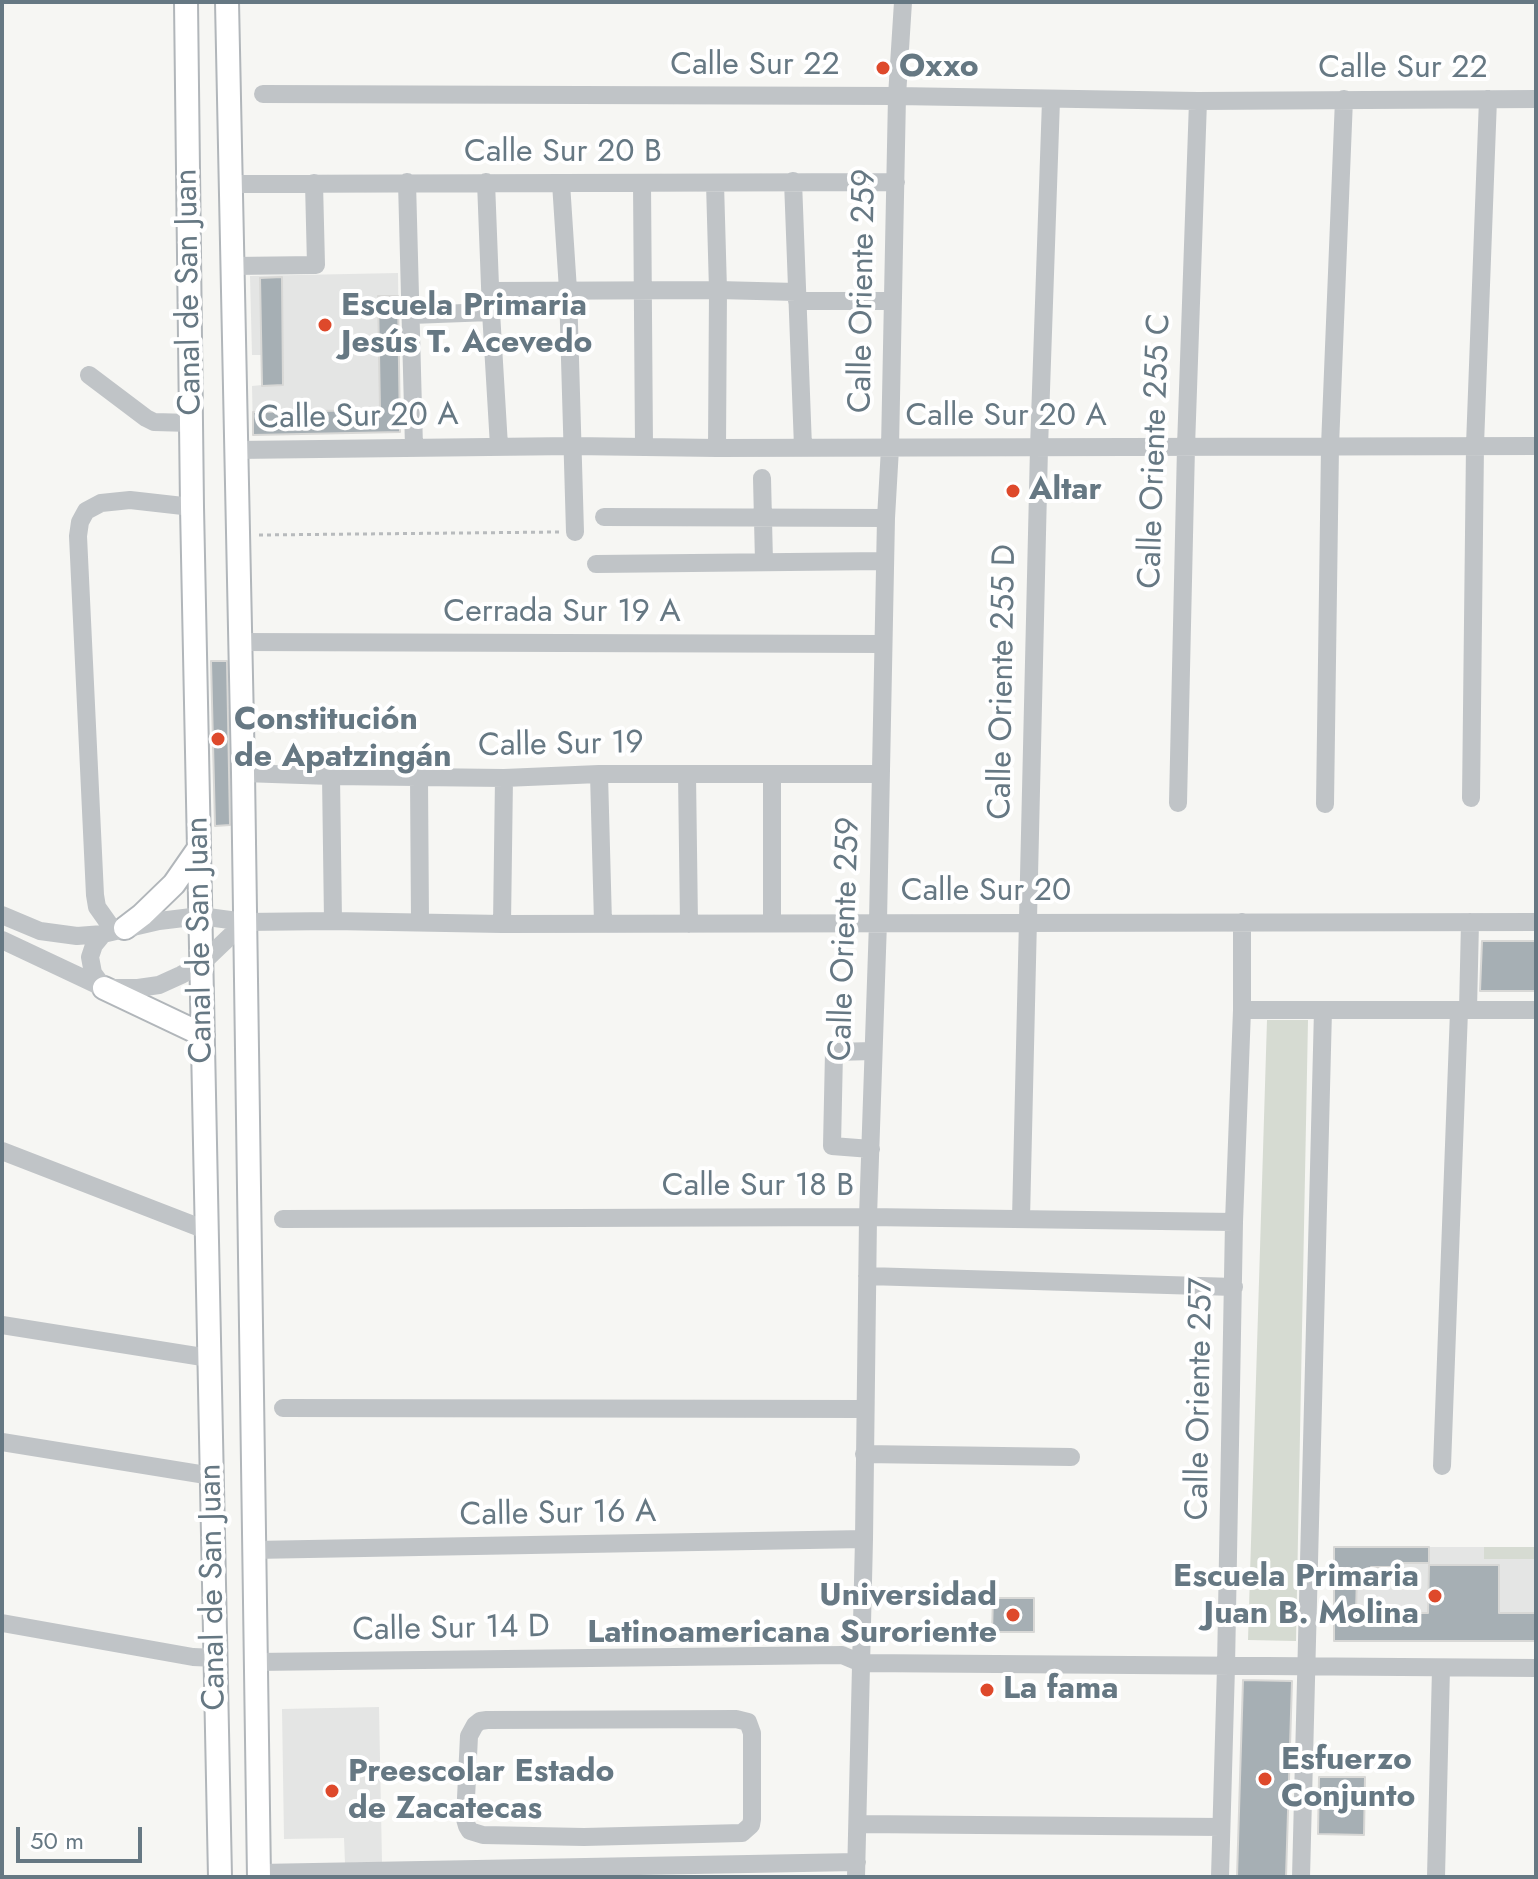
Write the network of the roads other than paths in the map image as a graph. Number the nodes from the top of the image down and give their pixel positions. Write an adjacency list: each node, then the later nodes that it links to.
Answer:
1 (186, 2): 30 (main road, Canal de San Juan)
2 (227, 2): 19 (main road, Canal de San Juan)
3 (903, 2): 5 (street, Calle Oriente 259)
4 (263, 94): 5 (street, Calle Sur 22)
5 (897, 96): 9 (street, Calle Sur 22); 14 (street, Calle Oriente 259)
6 (1344, 99): 7 (street, Calle Sur 22); 10 (street, Calle Sur 22); 34 (street)
7 (1488, 99): 8 (street, Calle Sur 22); 31 (street)
8 (1536, 99)
9 (1051, 100): 10 (street, Calle Sur 22); 42 (street, Calle Oriente 255 D)
10 (1198, 101): 39 (street, Calle Oriente 255 C)
11 (793, 181): 14 (street, Calle Sur 20 B); 18 (street, Calle Sur 20 B); 25 (street)
12 (407, 182): 13 (street, Calle Sur 20 B); 15 (street, Calle Sur 20 B); 28 (street)
13 (486, 182): 16 (street, Calle Sur 20 B); 23 (street)
14 (896, 182): 26 (street, Calle Oriente 259)
15 (314, 183): 19 (street, Calle Sur 20 B); 20 (street)
16 (561, 183): 17 (street, Calle Sur 20 B); 21 (street)
17 (642, 183): 18 (street, Calle Sur 20 B); 24 (street)
18 (715, 183): 22 (street)
19 (230, 184): 20 (main road, Canal de San Juan)
20 (233, 266): 43 (main road, Canal de San Juan)
21 (568, 290): 23 (street); 24 (street); 33 (street)
22 (718, 290): 24 (street); 25 (street); 40 (street)
23 (491, 291): 27 (street)
24 (644, 291): 37 (street)
25 (797, 296): 26 (street); 38 (street)
26 (893, 301): 41 (street, Calle Oriente 259)
27 (491, 312): 28 (street); 32 (street)
28 (411, 315): 36 (street)
29 (89, 375): 30 (street)
30 (191, 423): 45 (main road, Canal de San Juan)
31 (1475, 445): 34 (street, Calle Sur 20 A); 35 (street, Calle Sur 20 A); 63 (street)
32 (499, 446): 33 (street, Calle Sur 20 A); 36 (street, Calle Sur 20 A)
33 (573, 446): 37 (street, Calle Sur 20 A); 49 (street)
34 (1330, 446): 39 (street, Calle Sur 20 A); 65 (street)
35 (1536, 446)
36 (414, 447): 43 (street, Calle Sur 20 A)
37 (644, 447): 40 (street, Calle Sur 20 A)
38 (803, 447): 40 (street, Calle Sur 20 A); 41 (street, Calle Sur 20 A)
39 (1186, 447): 42 (street, Calle Sur 20 A); 64 (street, Calle Oriente 255 C)
40 (717, 448)
41 (890, 448): 42 (street, Calle Sur 20 A); 48 (street, Calle Oriente 259)
42 (1039, 448): 74 (street, Calle Oriente 255 D)
43 (236, 450): 53 (main road, Canal de San Juan)
44 (762, 478): 47 (street)
45 (192, 507): 66 (main road, Canal de San Juan); 67 (street)
46 (604, 517): 47 (street)
47 (763, 518): 48 (street); 51 (street)
48 (886, 518): 50 (street, Calle Oriente 259)
49 (575, 532)
50 (885, 561): 51 (street); 54 (street, Calle Oriente 259)
51 (764, 562): 52 (street)
52 (596, 564)
53 (240, 642): 54 (street, Cerrada Sur 19 A); 55 (main road, Canal de San Juan)
54 (883, 644): 59 (street, Calle Oriente 259)
55 (243, 773): 60 (street, Calle Sur 19); 71 (main road, Canal de San Juan)
56 (599, 774): 57 (street, Calle Sur 19); 62 (street, Calle Sur 19); 78 (street)
57 (687, 774): 58 (street, Calle Sur 19); 81 (street)
58 (772, 774): 59 (street, Calle Sur 19); 79 (street)
59 (880, 774): 73 (street, Calle Oriente 259)
60 (331, 776): 61 (street, Calle Sur 19); 70 (street)
61 (419, 778): 62 (street, Calle Sur 19); 72 (street)
62 (504, 778): 80 (street)
63 (1471, 798)
64 (1178, 803)
65 (1325, 804)
66 (199, 848): 69 (main road, Canal de San Juan); 83 (main road)
67 (97, 907): 83 (street); 84 (street)
68 (2, 915): 84 (street)
69 (200, 916): 71 (street, Calle Sur 20); 83 (street, Calle Sur 20); 87 (main road, Canal de San Juan)
70 (333, 921): 71 (street, Calle Sur 20); 72 (street, Calle Sur 20)
71 (245, 922): 87 (street); 114 (main road, Canal de San Juan)
72 (420, 922): 80 (street, Calle Sur 20)
73 (878, 922): 74 (street, Calle Sur 20); 79 (street, Calle Sur 20); 94 (street, Calle Oriente 259)
74 (1028, 922): 75 (street, Calle Sur 20); 99 (street, Calle Oriente 255 D)
75 (1242, 922): 76 (street, Calle Sur 20); 89 (street, Calle Oriente 257)
76 (1470, 922): 77 (street, Calle Sur 20); 91 (street)
77 (1536, 922)
78 (603, 923): 80 (street, Calle Sur 20); 81 (street, Calle Sur 20)
79 (772, 923): 81 (street, Calle Sur 20)
80 (502, 924)
81 (689, 924)
82 (2, 927): 86 (street)
83 (114, 931): 84 (street, Calle Sur 20); 88 (street)
84 (77, 936): 86 (street)
85 (2, 940): 88 (street)
86 (42, 946): 88 (street)
87 (201, 964): 88 (street); 93 (main road, Canal de San Juan)
88 (104, 988): 93 (main road)
89 (1242, 1010): 90 (street); 100 (street, Calle Oriente 257)
90 (1323, 1010): 91 (street); 120 (street)
91 (1464, 1010): 92 (street); 111 (street)
92 (1536, 1010)
93 (203, 1035): 101 (main road, Canal de San Juan)
94 (873, 1051): 95 (street, Calle Oriente 259); 95 (street)
95 (871, 1149): 97 (street, Calle Oriente 259)
96 (2, 1151): 101 (street)
97 (868, 1217): 98 (street, Calle Sur 18 B); 99 (street, Calle Sur 18 B); 102 (street, Calle Oriente 259)
98 (283, 1219)
99 (1021, 1219): 100 (street, Calle Sur 18 B)
100 (1234, 1222): 103 (street, Calle Oriente 257)
101 (206, 1230): 105 (main road, Canal de San Juan)
102 (867, 1276): 103 (street); 107 (street, Calle Oriente 259)
103 (1234, 1287): 119 (street, Calle Oriente 257)
104 (2, 1325): 105 (street)
105 (209, 1358): 112 (main road, Canal de San Juan)
106 (283, 1408): 107 (street)
107 (865, 1409): 109 (street, Calle Oriente 259)
108 (2, 1442): 112 (street)
109 (864, 1454): 110 (street); 113 (street, Calle Oriente 259)
110 (1071, 1457)
111 (1442, 1466)
112 (212, 1476): 116 (main road, Canal de San Juan)
113 (864, 1539): 114 (street, Calle Sur 16 A); 118 (street, Calle Oriente 259)
114 (253, 1550): 117 (main road, Canal de San Juan)
115 (2, 1623): 116 (street)
116 (215, 1658): 129 (main road, Canal de San Juan)
117 (255, 1662): 118 (street, Calle Sur 14 D); 128 (main road, Canal de San Juan)
118 (861, 1663): 119 (street, Calle Sur 14 D); 123 (street, Calle Oriente 259)
119 (1226, 1667): 120 (street, Calle Sur 14 D); 124 (street, Calle Oriente 257)
120 (1307, 1668): 121 (street, Calle Sur 14 D); 131 (street)
121 (1441, 1668): 122 (street, Calle Sur 14 D); 132 (street)
122 (1536, 1668)
123 (858, 1824): 124 (street); 127 (street, Calle Oriente 259)
124 (1221, 1827): 130 (street, Calle Oriente 257)
125 (584, 1837): 125 (street); 126 (street)
126 (581, 1868): 127 (street); 128 (street)
127 (856, 1869)
128 (259, 1875)
129 (220, 1877)
130 (1220, 1877)
131 (1301, 1877)
132 (1436, 1877)

